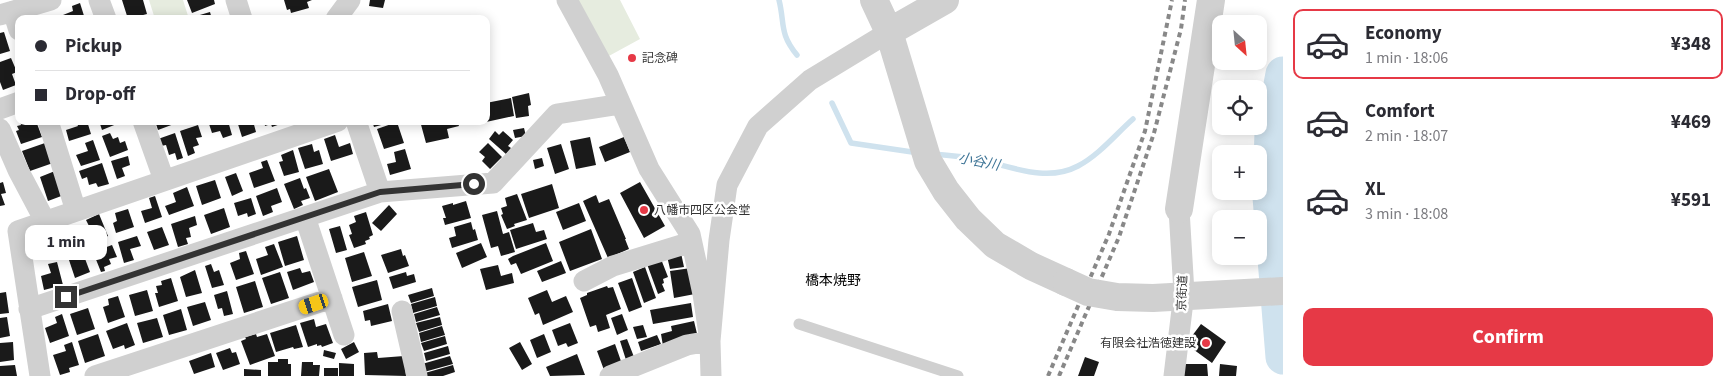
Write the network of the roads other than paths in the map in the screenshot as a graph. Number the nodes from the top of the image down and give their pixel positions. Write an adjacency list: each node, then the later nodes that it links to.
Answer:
1 (51, 0): 9 (street)
2 (99, 0): 10 (street)
3 (236, 0): 11 (street)
4 (350, 0): 12 (street)
5 (567, 0): 15 (street)
6 (874, 0): 13 (street)
7 (945, 0): 13 (street)
8 (1211, 0): 24 (street)
9 (19, 15)
10 (105, 15)
11 (241, 15)
12 (339, 15)
13 (889, 32): 30 (street, bridge); 36 (street)
14 (15, 103): 16 (street)
15 (621, 104): 23 (street); 28 (street)
16 (0, 109)
17 (49, 125): 25 (street)
18 (144, 125): 22 (street)
19 (326, 125): 22 (street)
20 (357, 125): 23 (street)
21 (0, 129): 27 (street)
22 (164, 180): 25 (street)
23 (380, 192): 26 (street)
24 (1179, 209): 43 (street, 京街道)
25 (76, 211): 27 (street)
26 (305, 217): 31 (street); 32 (street)
27 (45, 221): 32 (street)
28 (691, 242): 29 (street); 36 (street)
29 (584, 281)
30 (1283, 291)
31 (332, 298): 35 (street); 38 (street)
32 (29, 309): 37 (street)
33 (402, 311): 39 (street)
34 (799, 324): 42 (lane)
35 (344, 335)
36 (710, 342): 40 (street); 41 (street)
37 (40, 376)
38 (95, 376)
39 (417, 376)
40 (610, 376)
41 (711, 376)
42 (958, 376)
43 (1174, 376)

